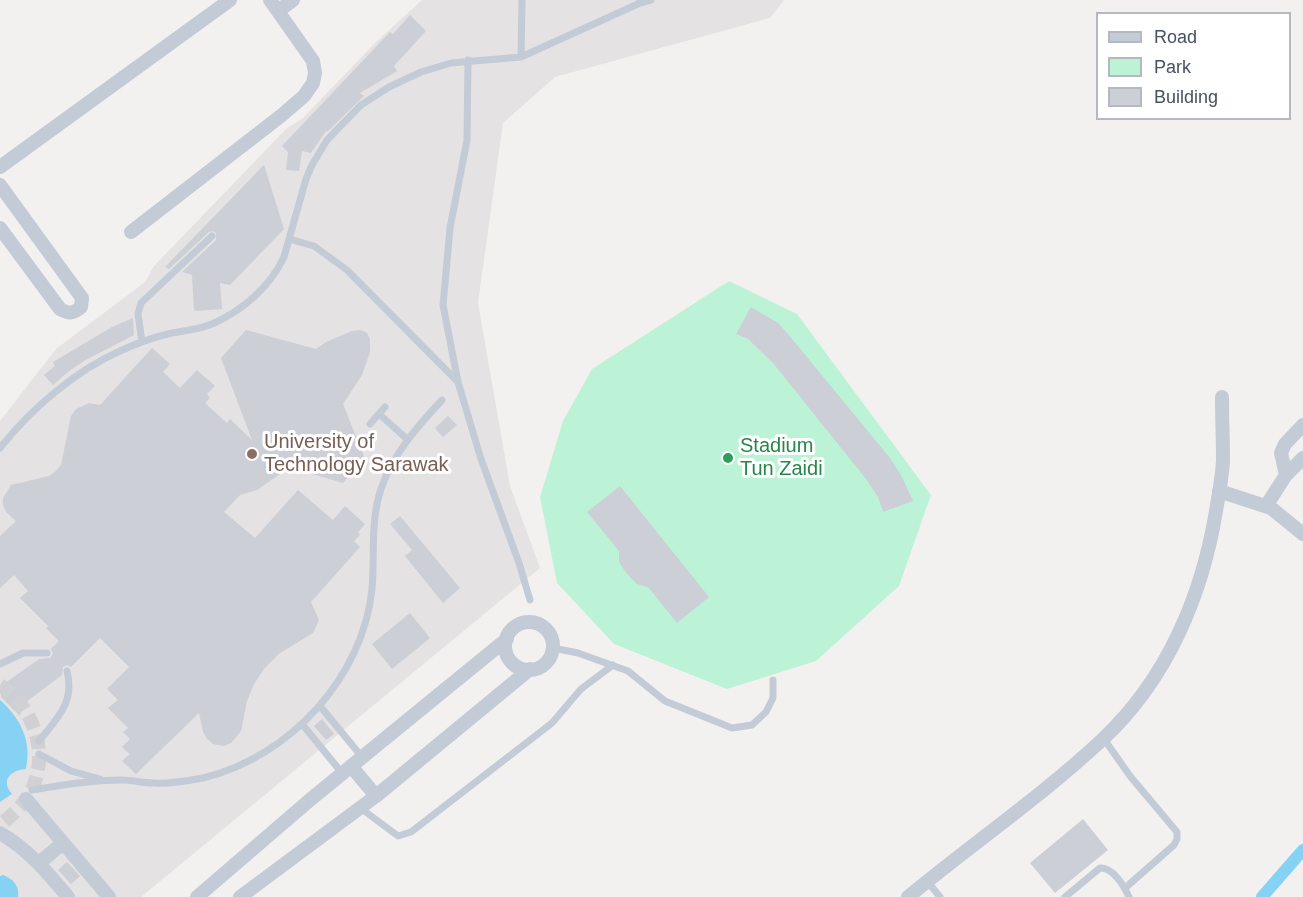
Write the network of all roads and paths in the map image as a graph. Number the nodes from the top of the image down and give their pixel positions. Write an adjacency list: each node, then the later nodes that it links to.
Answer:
1 (230, 0): 9 (street)
2 (293, 0): 6 (street)
3 (522, 0): 7 (lane)
4 (651, 0): 5 (lane)
5 (640, 2): 7 (lane)
6 (274, 6): 12 (street)
7 (521, 57): 8 (lane)
8 (468, 60): 14 (lane); 16 (lane)
9 (0, 167)
10 (0, 185): 11 (street)
11 (0, 228)
12 (131, 232)
13 (212, 236): 15 (lane)
14 (289, 239): 15 (lane); 16 (lane)
15 (141, 342): 24 (lane)
16 (458, 382): 30 (lane)
17 (1222, 397): 27 (street)
18 (442, 400): 23 (lane)
19 (386, 406): 20 (lane)
20 (379, 414): 21 (lane); 23 (lane)
21 (370, 424)
22 (1303, 425): 26 (street)
23 (407, 439): 39 (lane)
24 (0, 448)
25 (1303, 458): 26 (street)
26 (1286, 475): 28 (street)
27 (1219, 491): 28 (street); 41 (street)
28 (1266, 506): 29 (street)
29 (1303, 534)
30 (530, 600)
31 (507, 639): 32 (street); 36 (street); 44 (street)
32 (553, 648): 35 (lane); 36 (street)
33 (47, 653): 34 (lane)
34 (0, 664)
35 (613, 665): 38 (lane); 49 (lane)
36 (530, 669): 48 (street)
37 (67, 671): 42 (lane)
38 (773, 680)
39 (320, 706): 40 (lane); 44 (lane)
40 (302, 724): 45 (lane); 46 (lane)
41 (1104, 739): 53 (street); 54 (lane)
42 (39, 741)
43 (39, 754): 46 (lane)
44 (362, 757): 45 (street)
45 (346, 770): 48 (street); 57 (street)
46 (108, 780): 47 (lane)
47 (29, 795): 51 (street)
48 (376, 796): 49 (street)
49 (359, 807): 58 (street)
50 (0, 833): 52 (street)
51 (63, 843): 52 (street); 56 (street)
52 (39, 863): 55 (street)
53 (927, 882): 59 (street); 60 (lane)
54 (1125, 888): 61 (lane); 62 (lane)
55 (68, 897)
56 (109, 897)
57 (197, 897)
58 (240, 897)
59 (908, 897)
60 (940, 897)
61 (1065, 897)
62 (1129, 897)

